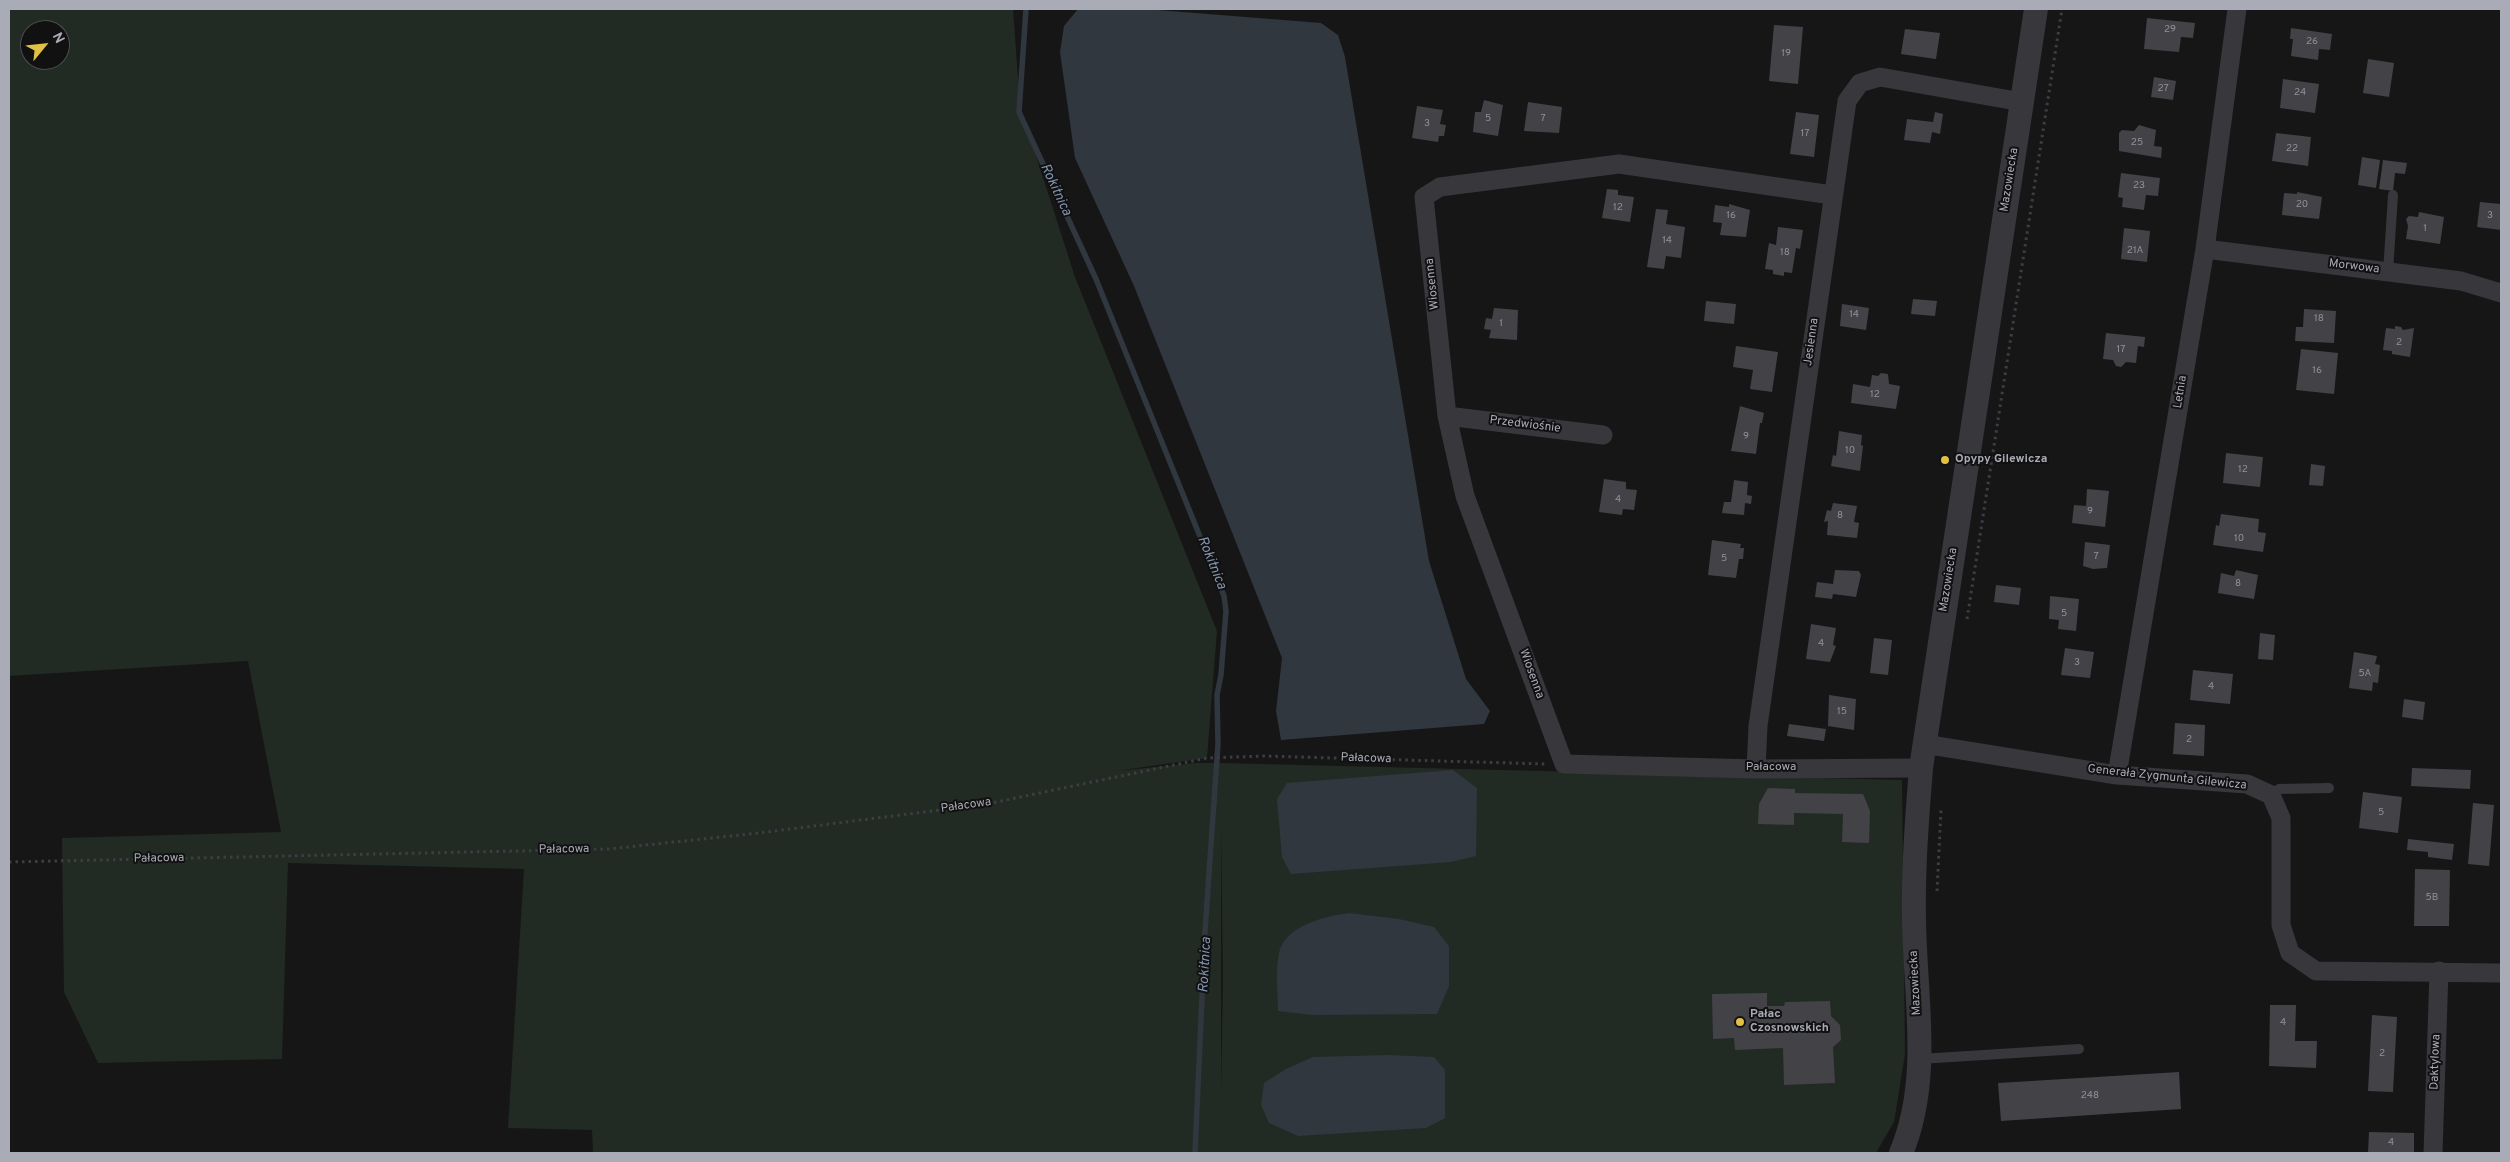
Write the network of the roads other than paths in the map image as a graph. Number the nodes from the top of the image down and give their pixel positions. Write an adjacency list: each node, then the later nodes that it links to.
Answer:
1 (2036, 9): 3 (street, Mazowiecka)
2 (2237, 9): 6 (street, Letnia)
3 (2022, 102): 4 (street, Jesienna); 11 (street, Mazowiecka)
4 (1832, 195): 9 (street, Wiosenna); 14 (street, Jesienna)
5 (2393, 195): 7 (lane)
6 (2205, 249): 7 (street, Morwowa); 15 (street, Letnia)
7 (2388, 272): 8 (street, Morwowa)
8 (2501, 293)
9 (1447, 416): 10 (street, Przedwiośnie); 12 (street, Wiosenna)
10 (1603, 435)
11 (1924, 744): 13 (street, Mazowiecka); 15 (street, Generała Zygmunta Gilewicza)
12 (1564, 764): 14 (street, Pałacowa)
13 (1921, 768): 14 (street, Pałacowa); 21 (street, Mazowiecka)
14 (1756, 769)
15 (2117, 775): 17 (street, Generała Zygmunta Gilewicza)
16 (2329, 788): 17 (lane)
17 (2271, 795): 18 (street)
18 (2439, 971): 19 (street); 23 (street, Daktylowa)
19 (2501, 973)
20 (2079, 1049): 21 (lane)
21 (1920, 1059): 22 (street, Mazowiecka)
22 (1901, 1153)
23 (2433, 1153)

